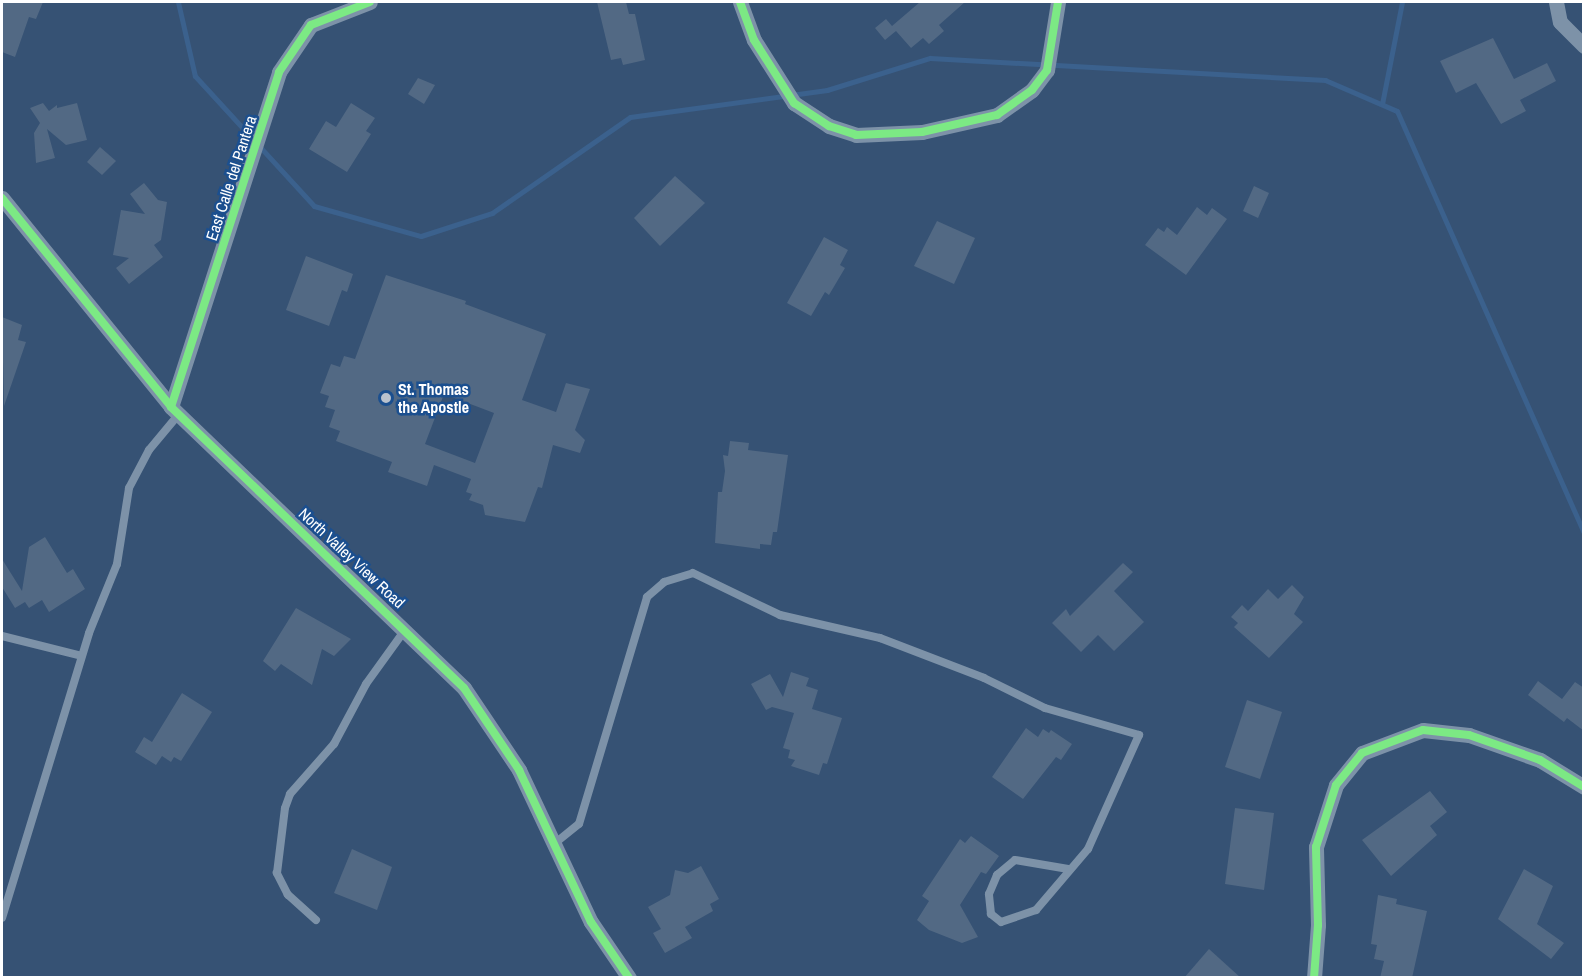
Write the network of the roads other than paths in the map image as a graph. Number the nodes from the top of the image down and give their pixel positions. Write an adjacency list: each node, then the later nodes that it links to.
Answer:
1 (370, 2): 7 (street, East Calle del Pantera)
2 (740, 2): 3 (street)
3 (1058, 2)
4 (1556, 2): 5 (street)
5 (1584, 46)
6 (2, 198): 7 (street, North Valley View Road)
7 (175, 410): 8 (street, North Valley View Road); 10 (lane)
8 (406, 628): 12 (street, North Valley View Road); 15 (lane)
9 (2, 636): 10 (lane)
10 (82, 656): 14 (lane)
11 (1584, 787): 17 (street)
12 (554, 844): 13 (lane); 16 (street, North Valley View Road)
13 (1068, 869): 13 (lane)
14 (2, 918)
15 (316, 920)
16 (629, 978)
17 (1314, 978)

